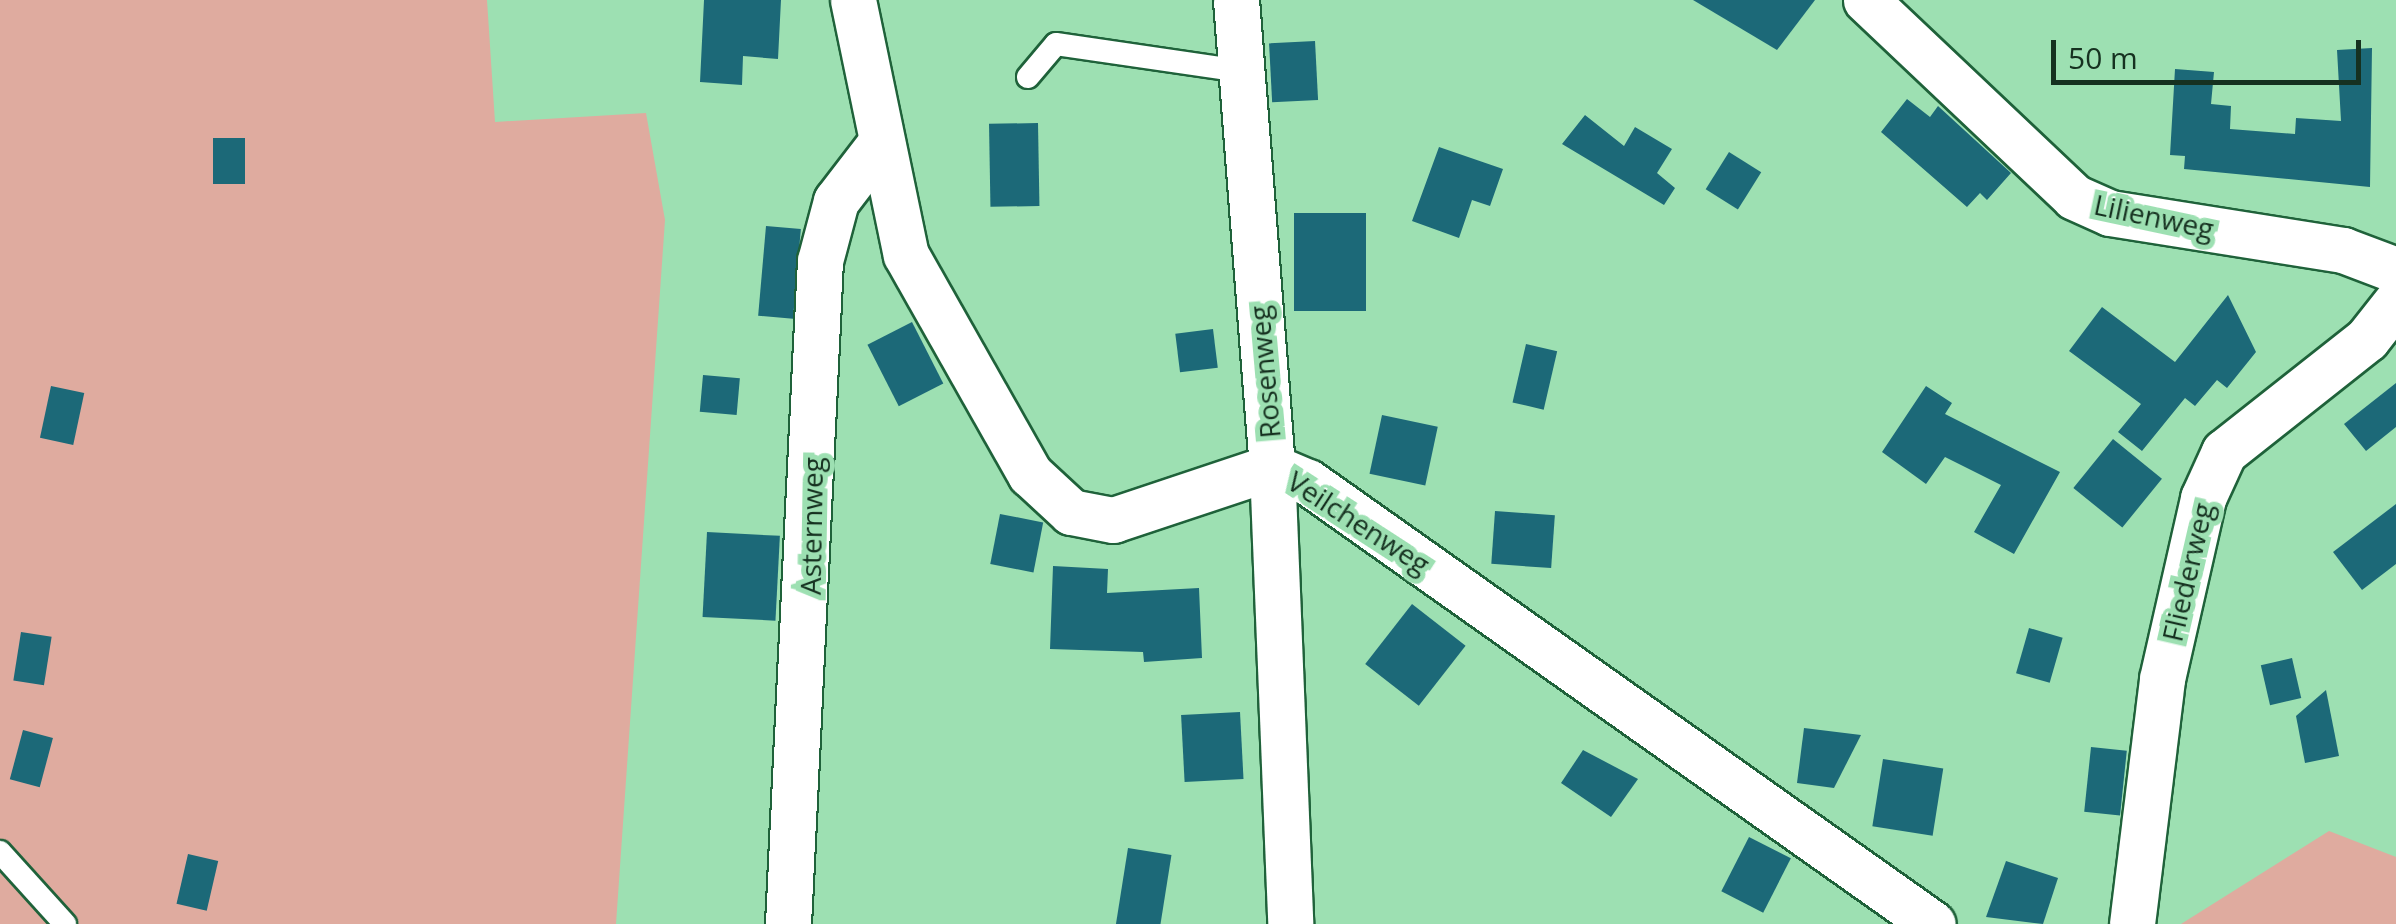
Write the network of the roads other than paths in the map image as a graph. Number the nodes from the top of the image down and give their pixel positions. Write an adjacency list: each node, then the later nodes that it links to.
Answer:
1 (853, 0): 6 (street, Veilchenweg)
2 (1236, 0): 4 (street, Rosenweg)
3 (1866, 0): 7 (street, Lilienweg)
4 (1240, 71): 5 (lane); 9 (street, Rosenweg)
5 (1028, 77)
6 (879, 145): 9 (street, Veilchenweg); 12 (street, Asternweg)
7 (2396, 270)
8 (2396, 302): 15 (street, Fliederweg)
9 (1272, 467): 13 (street, Rosenweg); 14 (street, Veilchenweg)
10 (0, 852): 11 (lane)
11 (64, 924)
12 (788, 924)
13 (1290, 924)
14 (1933, 924)
15 (2132, 924)

